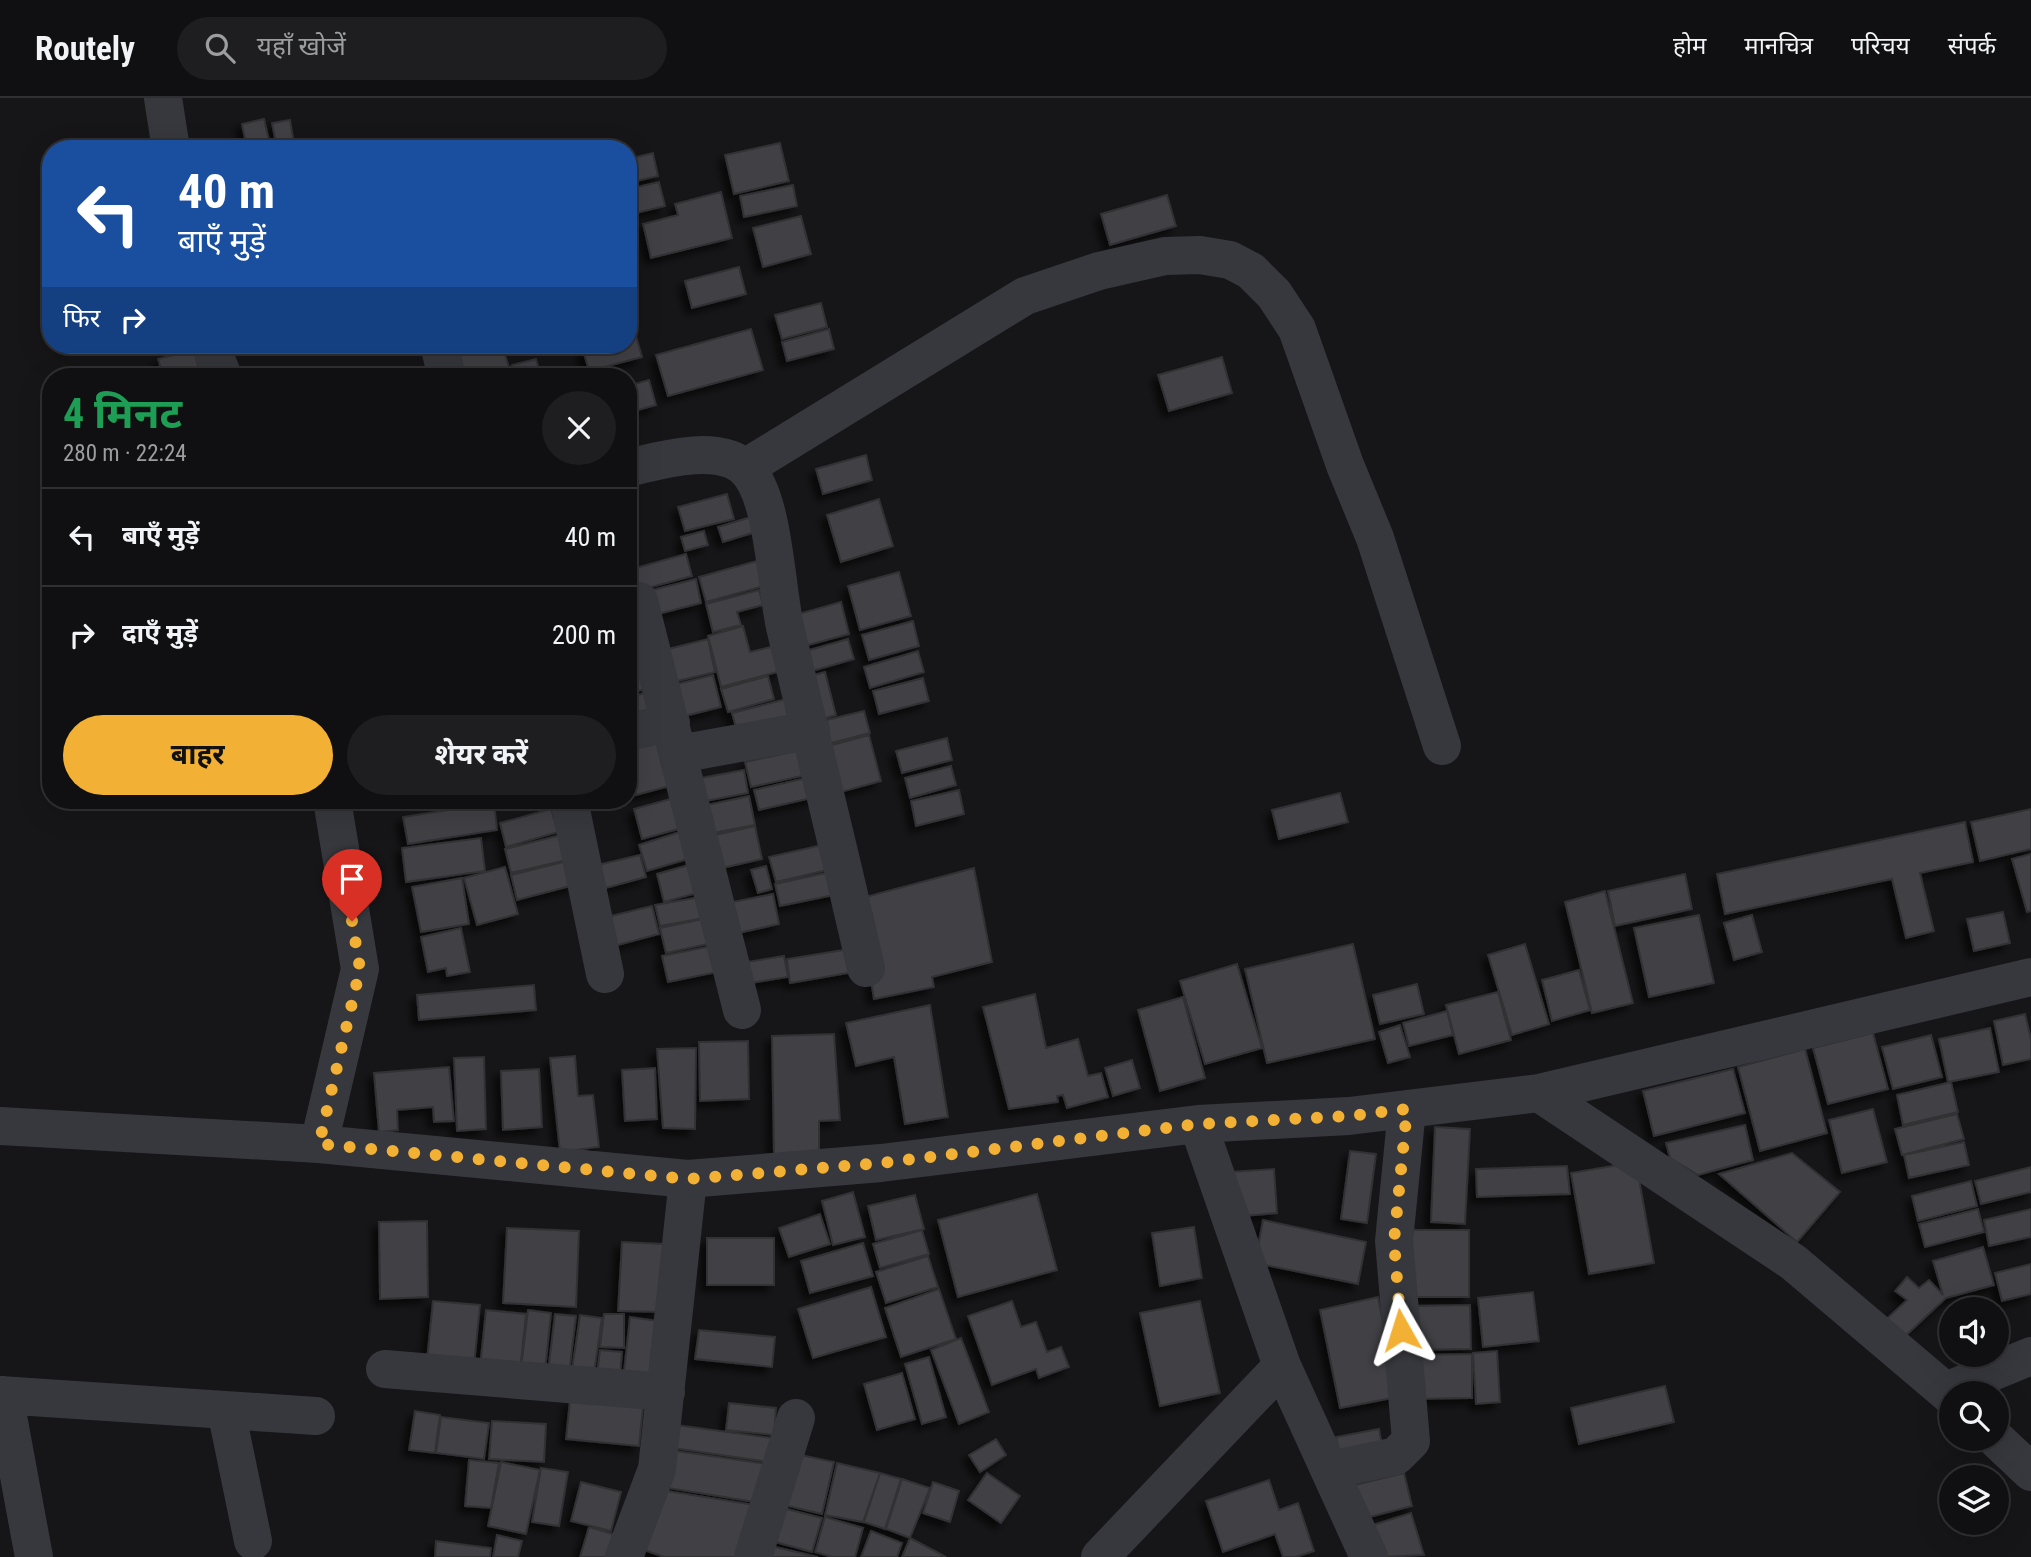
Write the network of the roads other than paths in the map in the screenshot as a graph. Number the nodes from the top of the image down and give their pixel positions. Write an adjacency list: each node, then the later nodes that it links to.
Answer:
1 (163, 98): 2 (street)
2 (169, 140)
3 (637, 466): 4 (street)
4 (745, 468): 6 (street); 9 (street)
5 (639, 601): 8 (street)
6 (811, 730): 8 (street); 12 (street)
7 (637, 733): 8 (street)
8 (675, 738): 15 (street)
9 (1442, 746)
10 (335, 809): 20 (street)
11 (571, 809): 13 (street)
12 (866, 968)
13 (605, 974)
14 (2031, 977): 16 (street)
15 (742, 1010)
16 (1539, 1093): 17 (street); 26 (street)
17 (1407, 1109): 18 (street); 33 (street)
18 (1198, 1124): 21 (street); 23 (street)
19 (0, 1126): 20 (street)
20 (319, 1144): 21 (street)
21 (688, 1179): 27 (street)
22 (2031, 1356): 25 (street)
23 (1282, 1366): 33 (street); 39 (street)
24 (385, 1369): 27 (street)
25 (1976, 1381)
26 (1939, 1386)
27 (666, 1392): 37 (street)
28 (2, 1395): 29 (street); 36 (street)
29 (226, 1410): 30 (street); 35 (street)
30 (316, 1416)
31 (796, 1418): 38 (street)
32 (2009, 1451): 34 (street)
33 (1330, 1470): 40 (street)
34 (2031, 1472)
35 (253, 1541)
36 (34, 1557)
37 (624, 1557)
38 (753, 1557)
39 (1100, 1557)
40 (1369, 1557)

